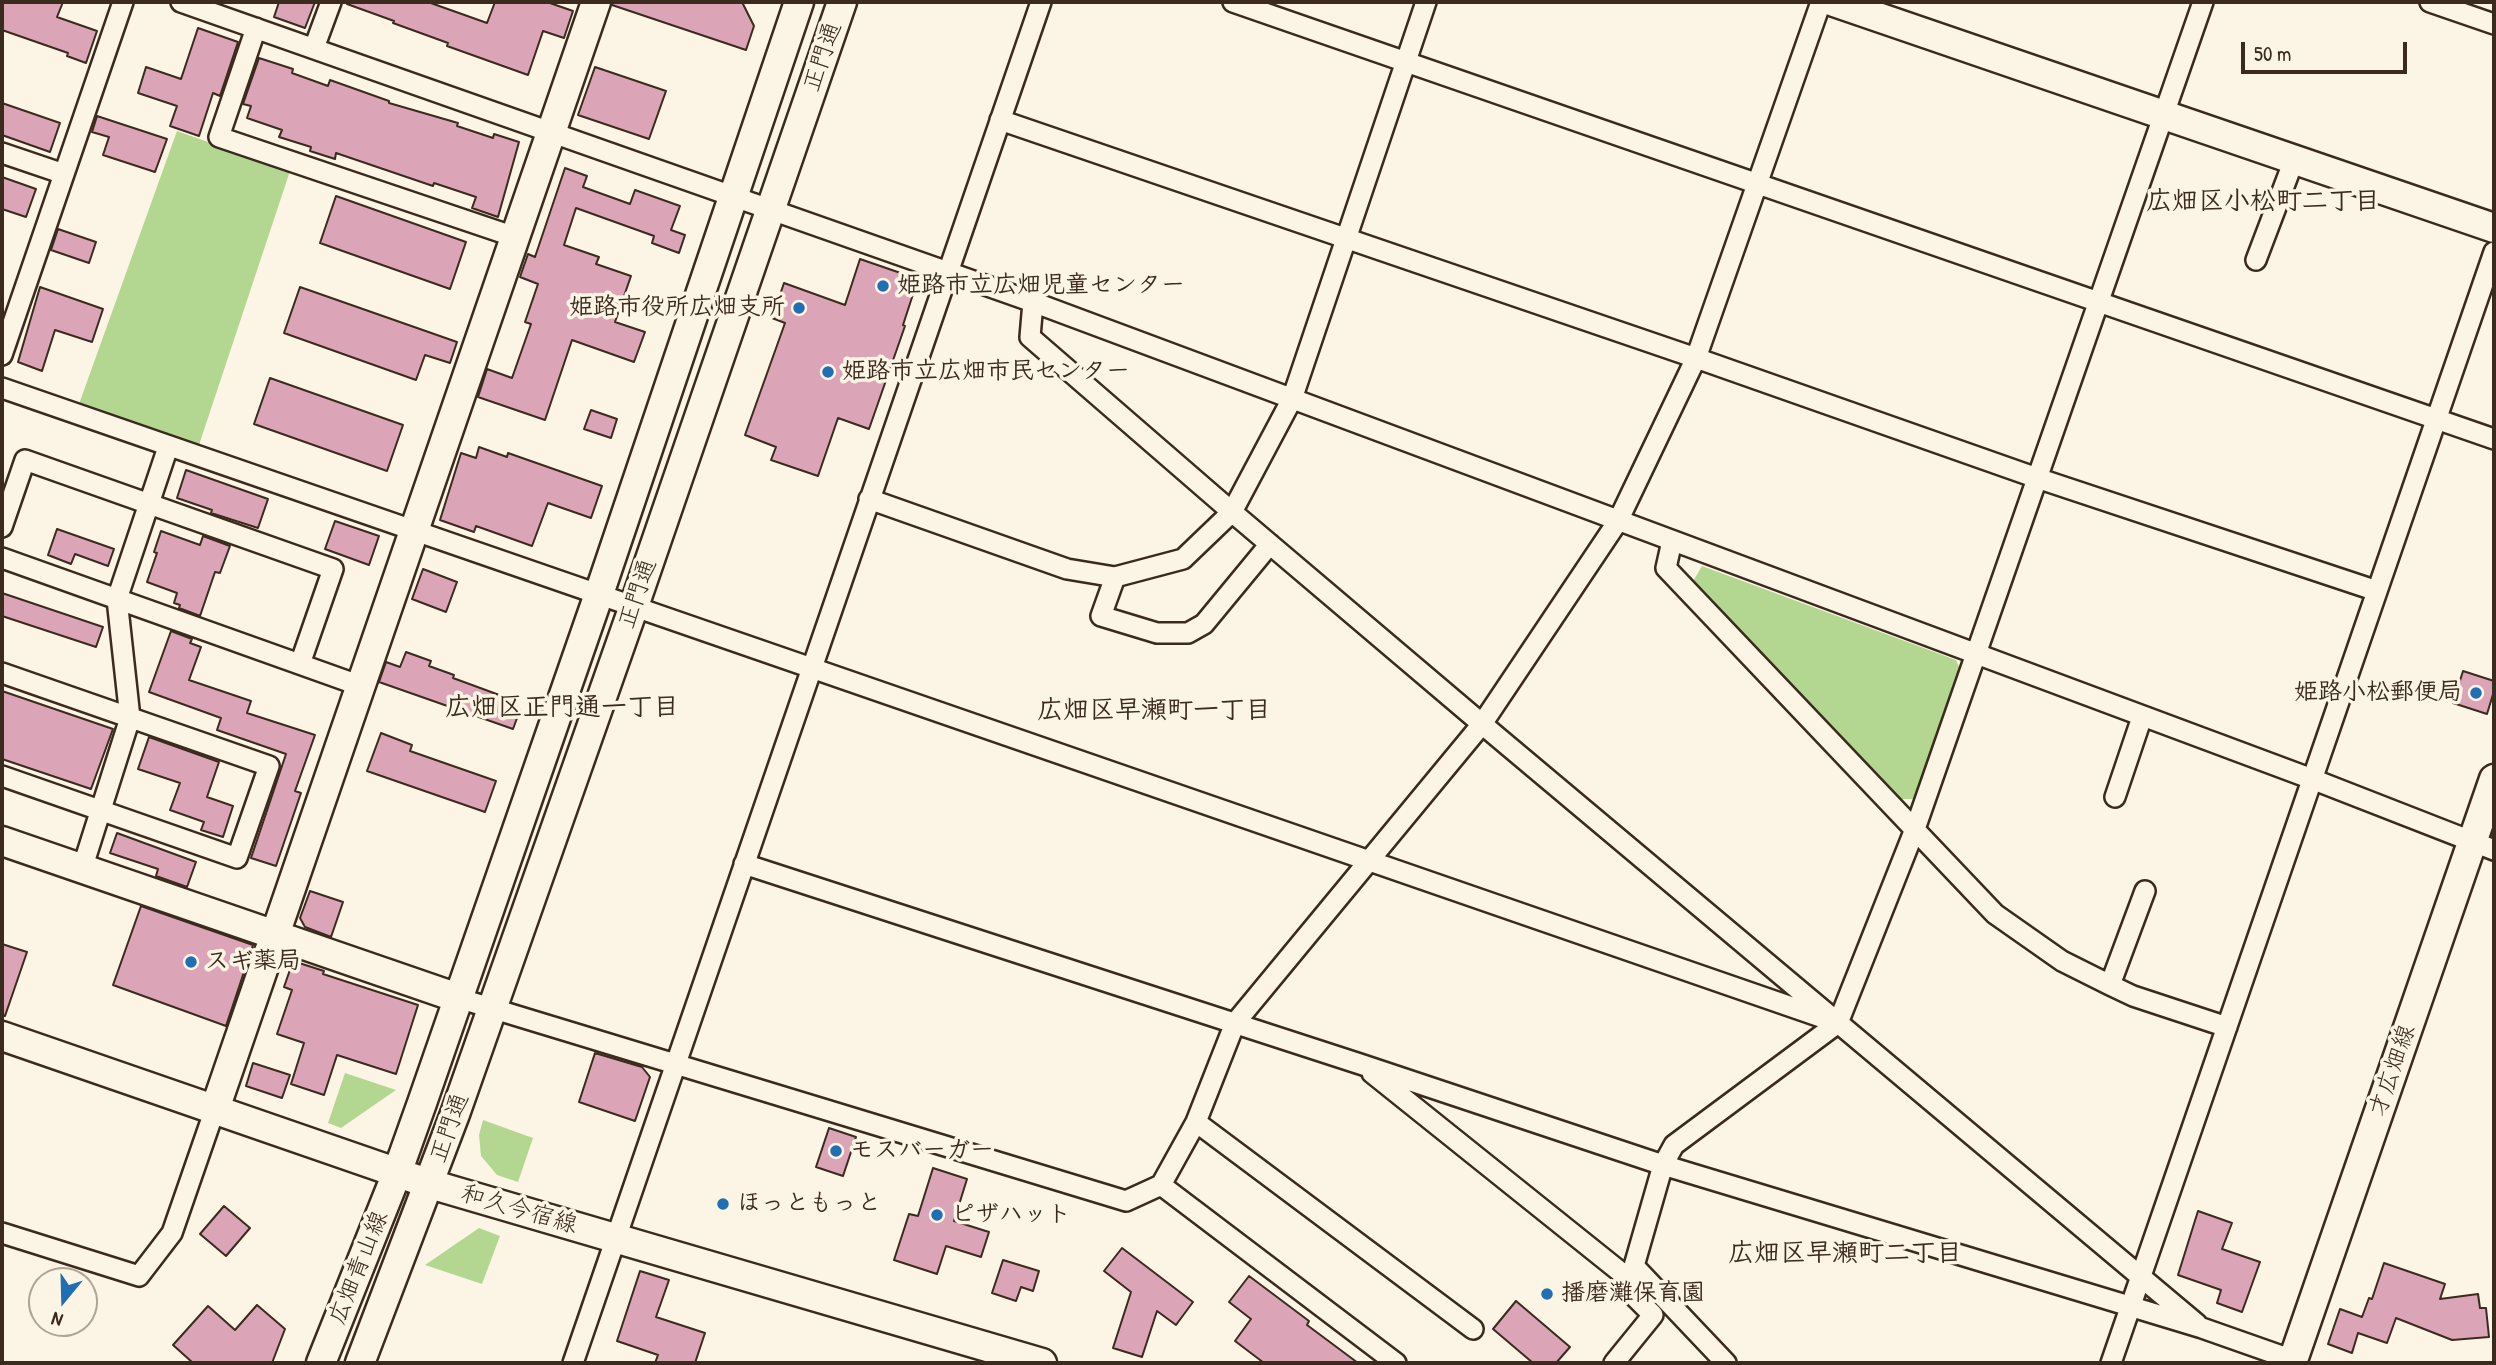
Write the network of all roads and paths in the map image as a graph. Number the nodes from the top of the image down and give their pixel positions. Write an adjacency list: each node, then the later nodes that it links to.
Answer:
1 (123, 2): 23 (street)
2 (181, 2): 15 (street)
3 (331, 2): 16 (street)
4 (596, 2): 20 (street)
5 (799, 2): 25 (street, 正門通)
6 (842, 2): 26 (street, 正門通)
7 (1041, 2): 19 (street)
8 (1233, 2): 17 (street)
9 (1426, 2): 17 (street)
10 (1821, 2): 24 (street)
11 (1834, 2): 18 (street)
12 (2203, 2): 18 (street)
13 (2430, 2): 14 (street)
14 (2494, 24)
15 (256, 28): 16 (street); 28 (street)
16 (314, 48): 20 (street)
17 (1406, 62): 24 (street); 29 (street)
18 (2162, 114): 22 (street); 33 (street)
19 (1000, 120): 29 (street); 32 (street)
20 (552, 132): 25 (street); 28 (street)
21 (2, 153): 23 (street)
22 (2294, 160): 27 (street); 31 (street)
23 (64, 174): 35 (street)
24 (1757, 182): 33 (street); 36 (street)
25 (733, 195): 26 (street); 54 (street, 正門通)
26 (771, 208): 32 (street); 56 (street, 正門通)
27 (2494, 228)
28 (515, 237): 48 (street)
29 (1347, 239): 36 (street); 38 (street)
30 (2494, 252): 39 (street)
31 (2256, 260)
32 (947, 273): 34 (street); 43 (street)
33 (2097, 301): 39 (street); 42 (street)
34 (1033, 302): 38 (street); 45 (street)
35 (2, 355)
36 (1696, 358): 42 (street); 46 (street)
37 (2, 388): 41 (street)
38 (1292, 399): 45 (street); 46 (street)
39 (2437, 419): 40 (street); 53 (street)
40 (2494, 439)
41 (168, 447): 44 (street); 48 (street)
42 (2037, 478): 53 (street); 57 (street)
43 (869, 499): 52 (street); 59 (street)
44 (149, 504): 47 (street); 55 (street); 58 (street)
45 (1232, 512): 50 (street); 52 (street)
46 (1618, 521): 49 (street); 64 (street)
47 (2, 527)
48 (414, 530): 54 (street); 61 (street)
49 (1672, 541): 57 (street); 70 (street)
50 (1270, 544): 52 (street); 64 (street)
51 (2, 558): 55 (street)
52 (1115, 577)
53 (2377, 591): 66 (street)
54 (599, 594): 56 (street); 79 (street, 正門通)
55 (117, 599): 58 (street); 63 (street)
56 (634, 606): 59 (street); 80 (street, 正門通)
57 (1976, 655): 62 (street); 70 (street)
58 (300, 664): 61 (street)
59 (811, 668): 73 (street); 74 (street)
60 (2, 673): 63 (street)
61 (361, 686): 77 (street)
62 (2142, 717): 66 (street); 68 (street)
63 (130, 718): 69 (street); 69 (street)
64 (1482, 724): 73 (street); 82 (street)
65 (2, 776): 69 (street)
66 (2312, 779): 72 (street); 83 (street)
67 (2494, 779): 72 (street, 才広畑線)
68 (2115, 797)
69 (100, 810): 75 (street)
70 (1915, 829): 78 (street); 82 (street)
71 (2, 841): 75 (street)
72 (2483, 846): 100 (street, 才広畑線)
73 (1367, 861): 81 (street); 82 (street)
74 (744, 864): 81 (street); 85 (street)
75 (82, 869): 77 (street)
76 (2145, 891): 78 (street)
77 (275, 936): 79 (street); 87 (street)
78 (2110, 985): 83 (street)
79 (458, 998): 80 (street); 90 (street, 正門通)
80 (492, 1009): 85 (street); 91 (street, 正門通)
81 (1235, 1023): 86 (street); 88 (street)
82 (1838, 1023): 89 (street); 96 (street)
83 (2227, 1027): 96 (street)
84 (2, 1037): 87 (street, 和久今宿線)
85 (675, 1064): 92 (street); 94 (street)
86 (1360, 1064): 89 (street); 95 (street)
87 (215, 1109): 90 (street, 和久今宿線); 93 (street)
88 (1196, 1122): 92 (street); 99 (street)
89 (1662, 1165): 95 (street); 97 (street)
90 (397, 1173): 91 (street, 和久今宿線); 101 (street, 広畑青山線)
91 (430, 1184): 94 (street, 和久今宿線); 102 (street, 広畑青山線)
92 (1161, 1185): 105 (street)
93 (2, 1233)
94 (615, 1238): 103 (street); 104 (street, 和久今宿線)
95 (1631, 1272): 106 (street); 107 (street)
96 (2141, 1275): 97 (street); 98 (street)
97 (2130, 1306): 98 (street); 108 (street)
98 (2202, 1328): 100 (street)
99 (1473, 1329)
100 (2292, 1362)
101 (321, 1363)
102 (360, 1363)
103 (573, 1363)
104 (1042, 1363)
105 (1396, 1363)
106 (1614, 1363)
107 (1726, 1363)
108 (2111, 1363)

